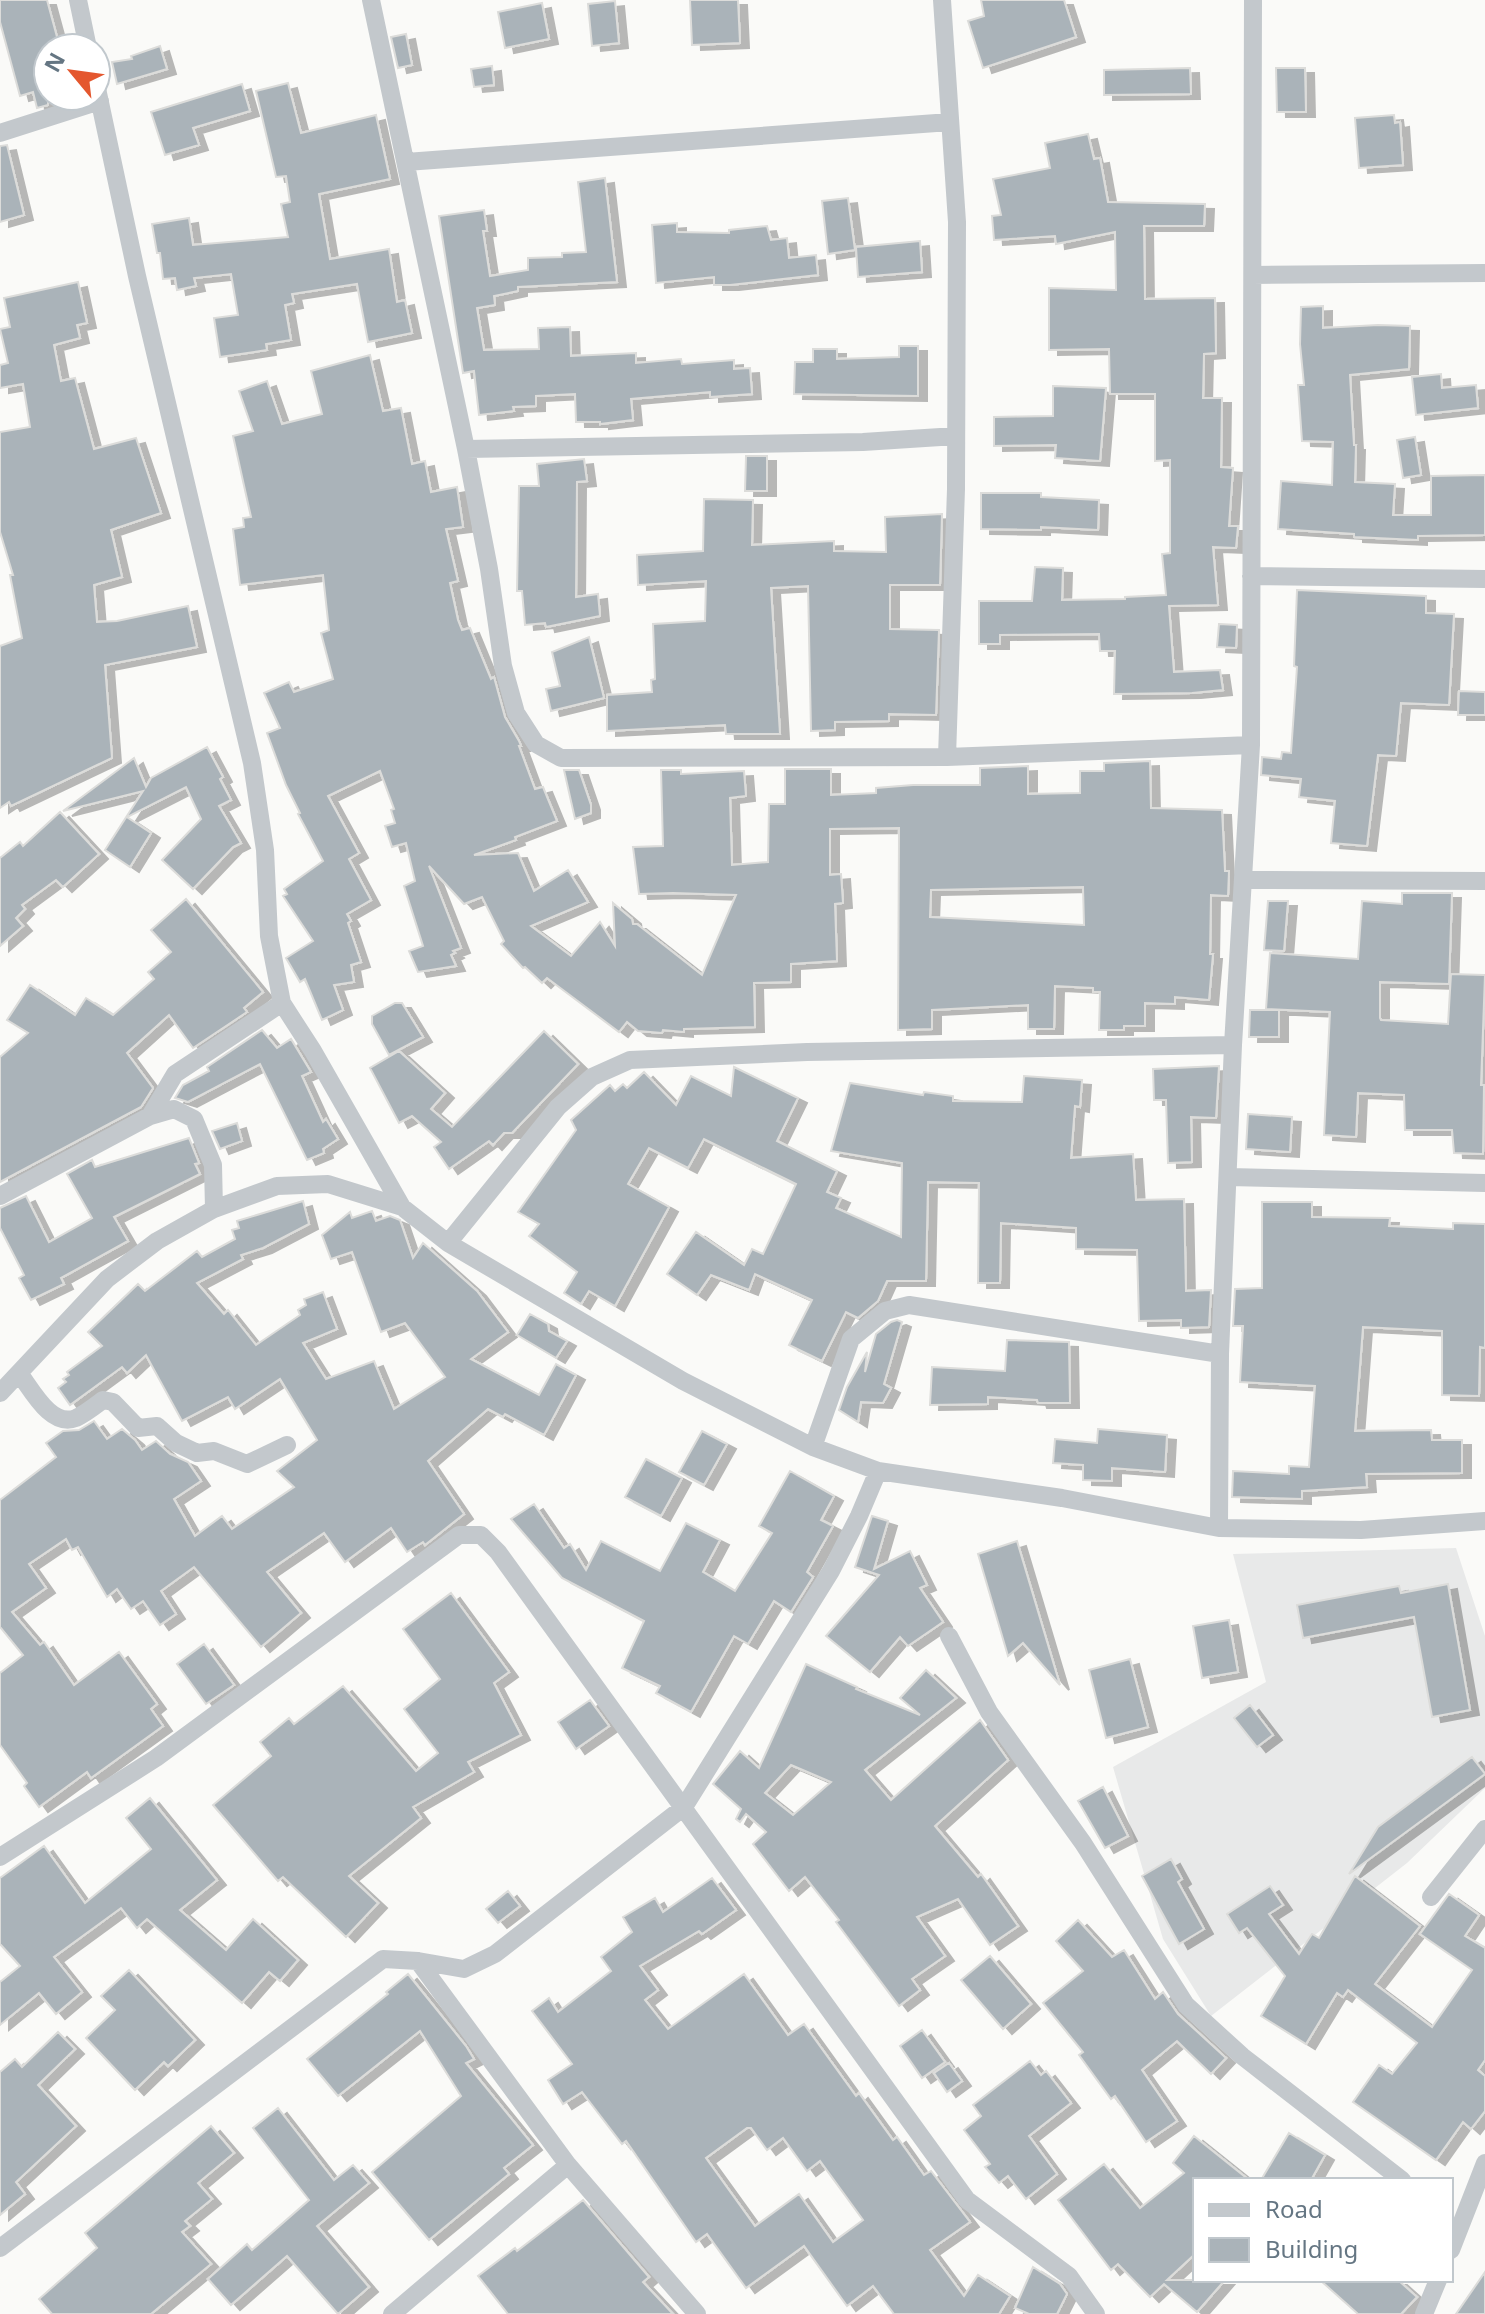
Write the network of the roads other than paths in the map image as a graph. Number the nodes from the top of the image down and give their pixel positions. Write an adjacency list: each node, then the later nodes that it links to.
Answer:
1 (78, 0): 5 (street)
2 (371, 0): 10 (street)
3 (942, 0): 8 (street)
4 (1253, 0): 12 (street)
5 (85, 32)
6 (50, 112): 9 (street)
7 (102, 112): 21 (street)
8 (950, 122): 10 (street); 13 (street)
9 (0, 133)
10 (406, 162): 14 (street)
11 (1485, 273): 12 (street)
12 (1253, 275): 15 (street)
13 (956, 436): 14 (street); 18 (street)
14 (466, 449): 18 (street)
15 (1251, 576): 16 (street); 17 (street)
16 (1485, 579)
17 (1251, 745): 18 (street); 19 (street)
18 (947, 757)
19 (1243, 880): 20 (street); 22 (street)
20 (1485, 881)
21 (282, 1003): 23 (street); 27 (street)
22 (1233, 1045): 24 (street); 29 (street)
23 (150, 1116): 26 (street); 28 (street)
24 (1229, 1177): 25 (street); 30 (street)
25 (1485, 1183)
26 (0, 1196)
27 (402, 1207): 28 (street); 29 (street)
28 (214, 1209): 31 (street)
29 (448, 1243): 34 (street)
30 (1220, 1354): 34 (street); 37 (street)
31 (19, 1373): 32 (street); 33 (street)
32 (0, 1393)
33 (287, 1445)
34 (813, 1447): 35 (street)
35 (878, 1471): 37 (street); 39 (street)
36 (1485, 1521): 37 (street)
37 (1219, 1528)
38 (949, 1636): 46 (street)
39 (684, 1807): 41 (street); 43 (street); 52 (street)
40 (1485, 1829): 42 (street)
41 (0, 1857)
42 (1431, 1897)
43 (418, 1961): 45 (street); 48 (street)
44 (1485, 2163): 47 (street)
45 (568, 2165): 50 (street); 51 (street)
46 (1399, 2178)
47 (1456, 2222)
48 (0, 2248)
49 (1437, 2282): 53 (street)
50 (392, 2314)
51 (697, 2314)
52 (1095, 2314)
53 (1424, 2314)

